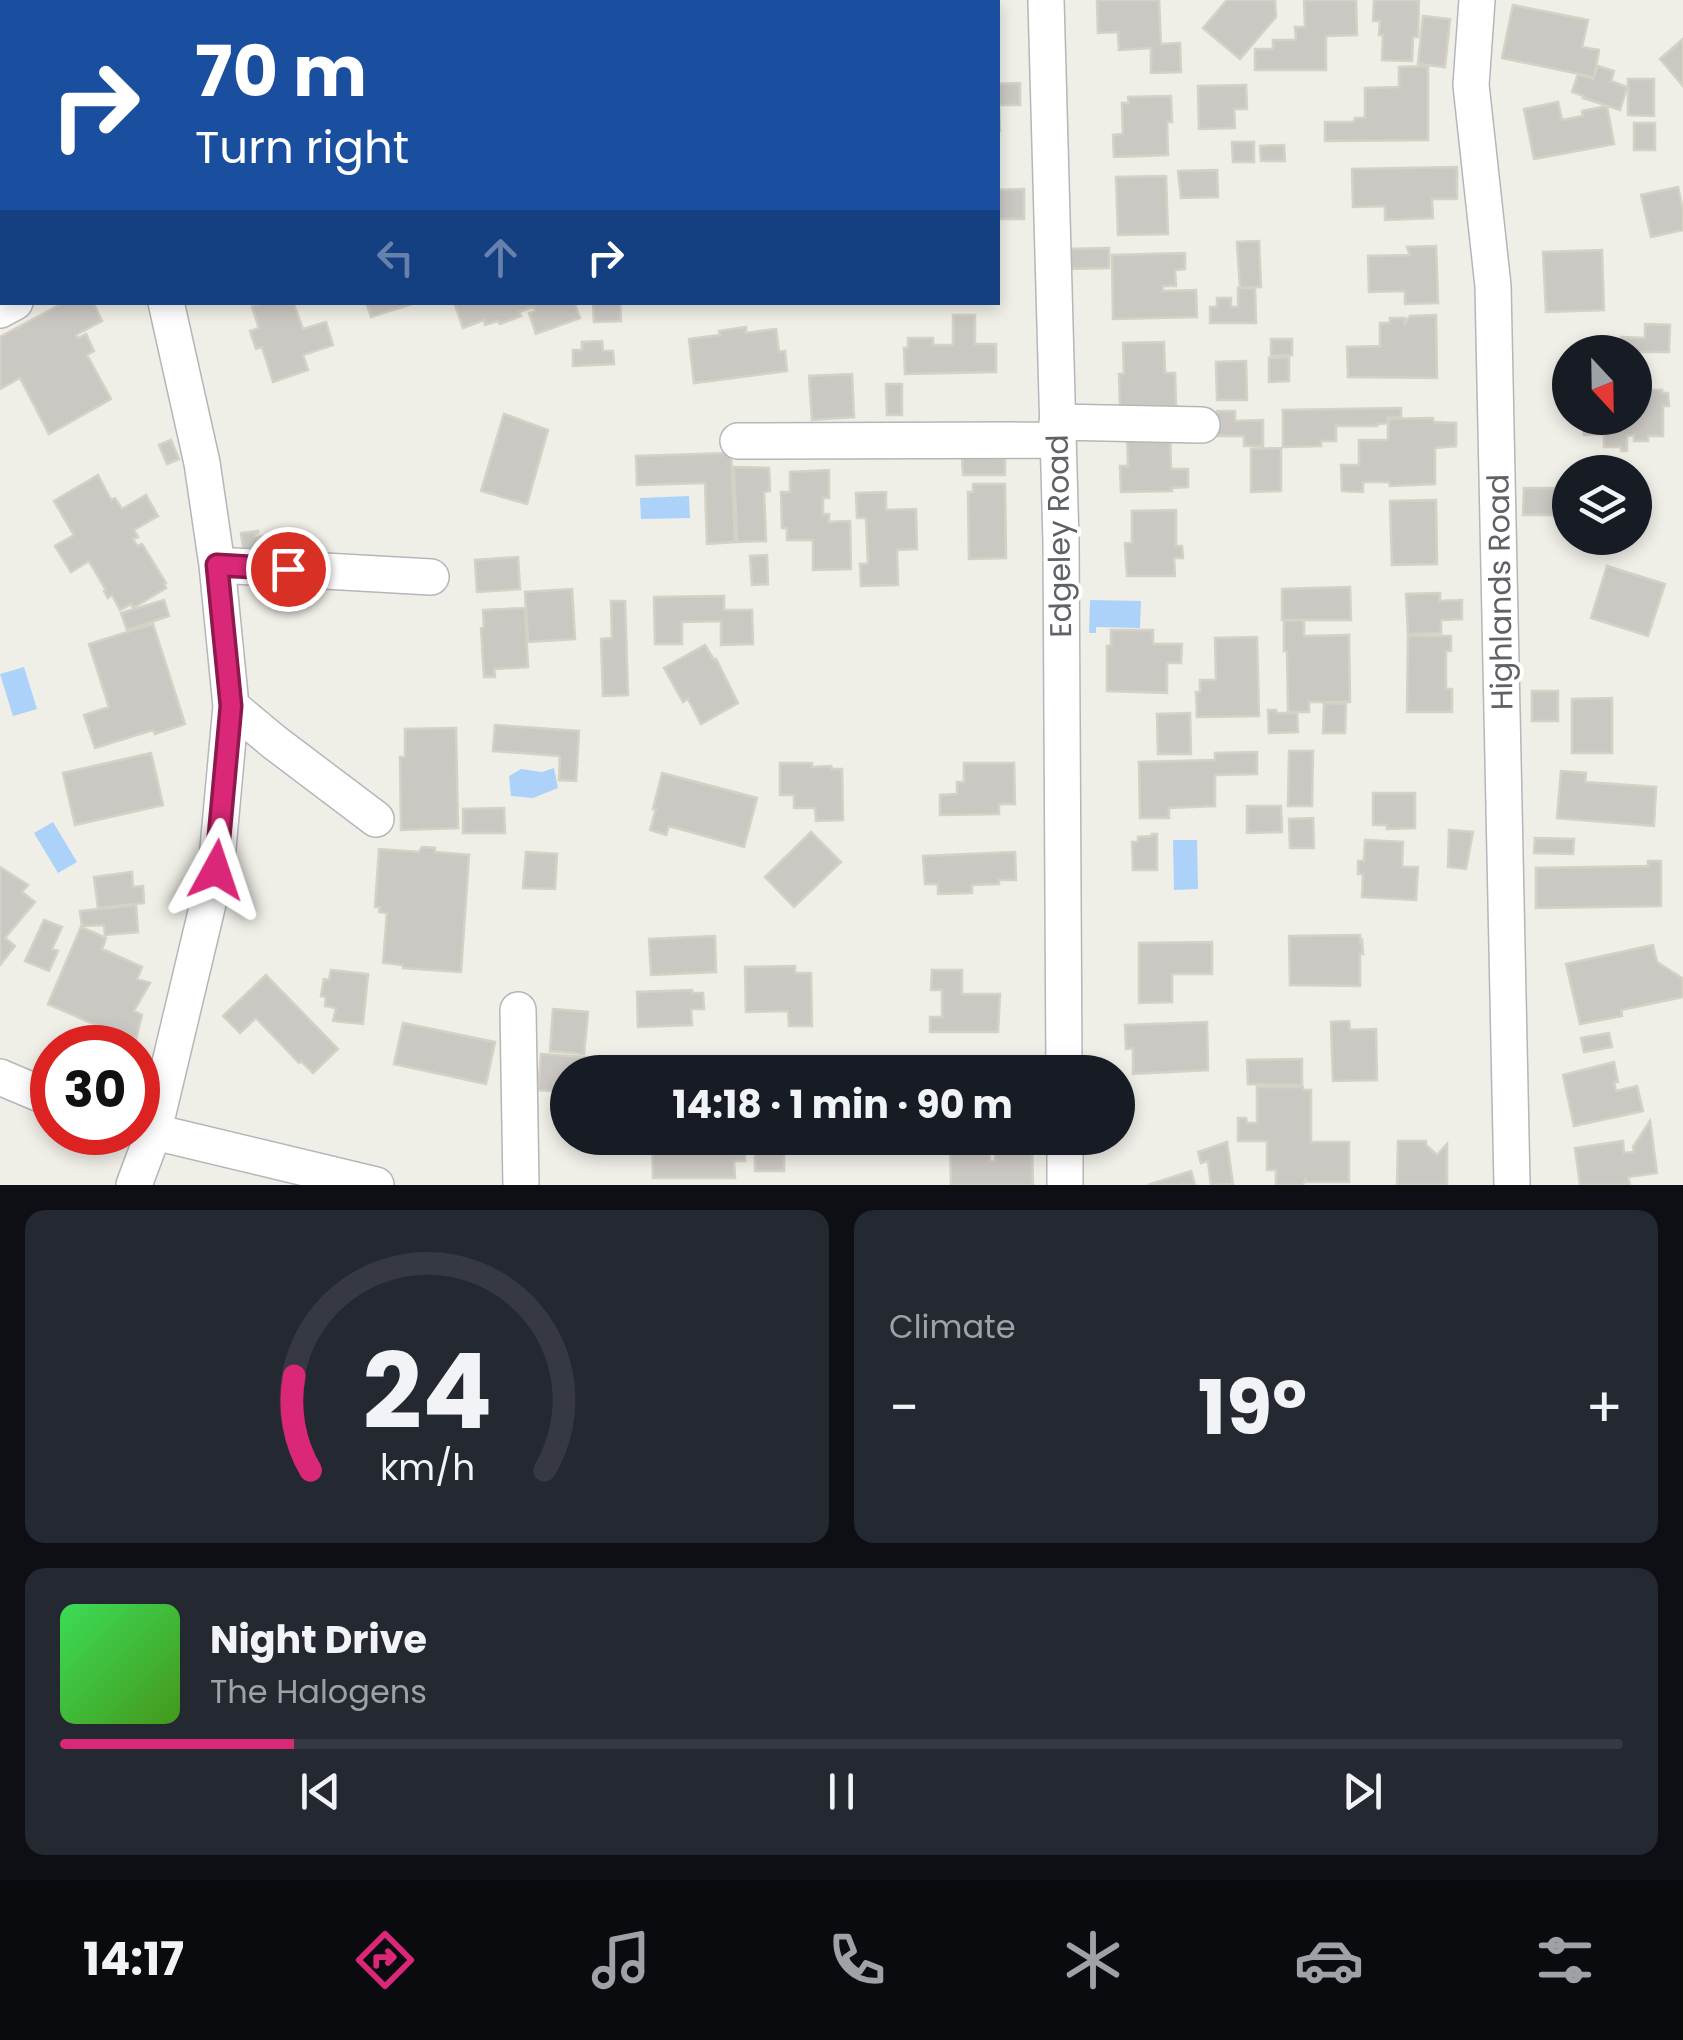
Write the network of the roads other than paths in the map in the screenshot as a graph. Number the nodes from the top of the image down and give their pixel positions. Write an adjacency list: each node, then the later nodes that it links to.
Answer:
1 (1046, 0): 5 (street, Edgeley Road)
2 (1478, 0): 23 (street, Highlands Road)
3 (167, 305): 7 (street)
4 (1202, 425): 5 (street)
5 (1058, 431): 6 (street); 12 (street, Edgeley Road)
6 (738, 441)
7 (217, 565): 8 (street); 9 (street)
8 (432, 577)
9 (231, 706): 10 (street); 13 (street)
10 (376, 818)
11 (518, 1010): 21 (street)
12 (1064, 1055)
13 (160, 1076)
14 (0, 1078): 15 (street)
15 (30, 1090)
16 (160, 1135): 20 (street)
17 (140, 1155): 19 (street)
18 (1065, 1155): 22 (street)
19 (134, 1185)
20 (376, 1185)
21 (522, 1185)
22 (1065, 1185)
23 (1512, 1185)

